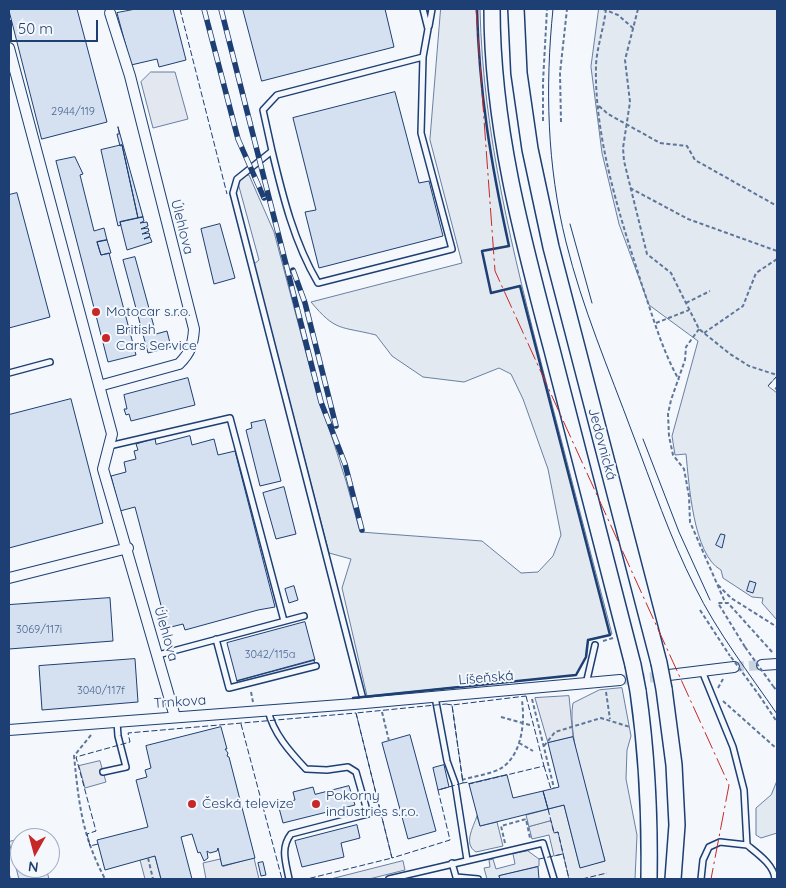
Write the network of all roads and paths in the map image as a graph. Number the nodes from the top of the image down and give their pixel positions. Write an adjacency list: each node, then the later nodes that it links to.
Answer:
1 (423, 9): 10 (lane)
2 (432, 9): 10 (lane)
3 (492, 9): 98 (main road, Jedovnická, bridge)
4 (516, 9): 53 (main road, Jedovnická, bridge)
5 (546, 9): 15 (path)
6 (567, 9): 16 (path)
7 (605, 9): 11 (path); 14 (path)
8 (638, 9): 11 (path)
9 (110, 11): 33 (street, Úlehlova)
10 (428, 29): 13 (lane)
11 (634, 29): 17 (path)
12 (9, 48): 33 (street, Úlehlova)
13 (423, 57): 18 (lane); 18 (lane)
14 (600, 106): 17 (path); 26 (path)
15 (544, 121)
16 (561, 122)
17 (627, 124): 19 (path); 20 (path)
18 (272, 151): 62 (lane)
19 (630, 188): 21 (path); 24 (path)
20 (777, 206)
21 (777, 252)
22 (777, 259): 28 (path)
23 (710, 291): 24 (path)
24 (686, 304): 25 (path)
25 (689, 310): 26 (path); 27 (path)
26 (655, 323): 32 (path)
27 (699, 329): 28 (path); 32 (path)
28 (704, 333): 31 (path)
29 (50, 362): 30 (lane)
30 (9, 373)
31 (777, 374)
32 (679, 380): 37 (path)
33 (99, 386): 34 (street, Úlehlova)
34 (109, 446): 35 (street, Úlehlova); 41 (lane)
35 (128, 548): 36 (street); 46 (street, Úlehlova)
36 (9, 578)
37 (718, 584): 38 (path); 42 (path)
38 (725, 602): 47 (path); 56 (path, bridge)
39 (700, 610): 50 (path)
40 (304, 616): 41 (lane)
41 (284, 621): 44 (lane)
42 (777, 626)
43 (615, 637): 45 (path)
44 (216, 640): 46 (lane); 48 (lane)
45 (595, 645): 54 (lane)
46 (158, 655): 64 (street, Úlehlova)
47 (775, 664): 49 (street)
48 (316, 666)
49 (762, 666)
50 (732, 667): 51 (street); 58 (path); 68 (path, bridge)
51 (702, 671): 53 (street); 60 (lane)
52 (620, 680): 54 (street, Líšeňská)
53 (666, 682): 99 (main road, Jedovnická)
54 (586, 684): 59 (street, Líšeňská)
55 (605, 687): 66 (path)
56 (777, 691)
57 (530, 694): 75 (path)
58 (719, 694): 60 (path); 76 (path)
59 (435, 696): 62 (street, Líšeňská); 79 (lane)
60 (712, 696): 84 (lane)
61 (522, 698): 69 (path)
62 (359, 703): 63 (street, Trnkova)
63 (268, 710): 64 (street, Trnkova); 94 (lane)
64 (175, 716): 67 (street, Trnkova)
65 (501, 717): 69 (path)
66 (610, 720): 71 (path); 75 (path)
67 (116, 721): 72 (street, Trnkova); 78 (lane)
68 (777, 722)
69 (522, 724): 70 (path); 74 (path)
70 (530, 725)
71 (632, 727)
72 (9, 730)
73 (92, 733): 91 (path)
74 (519, 742): 77 (path); 79 (path)
75 (544, 746): 80 (path)
76 (777, 749)
77 (533, 751)
78 (103, 772)
79 (455, 783): 87 (lane)
80 (554, 788)
81 (499, 822): 82 (path)
82 (500, 826): 83 (path); 85 (path)
83 (532, 845): 85 (lane); 97 (lane)
84 (747, 845): 100 (lane); 101 (lane)
85 (507, 851): 87 (lane)
86 (148, 858): 93 (path)
87 (467, 860): 88 (lane)
88 (452, 863): 95 (lane); 96 (lane)
89 (9, 875): 90 (path)
90 (10, 879)
91 (105, 879)
92 (148, 879): 93 (path)
93 (153, 879)
94 (289, 879)
95 (389, 879)
96 (478, 879)
97 (554, 879)
98 (649, 879)
99 (673, 879)
100 (701, 879)
101 (775, 879)

